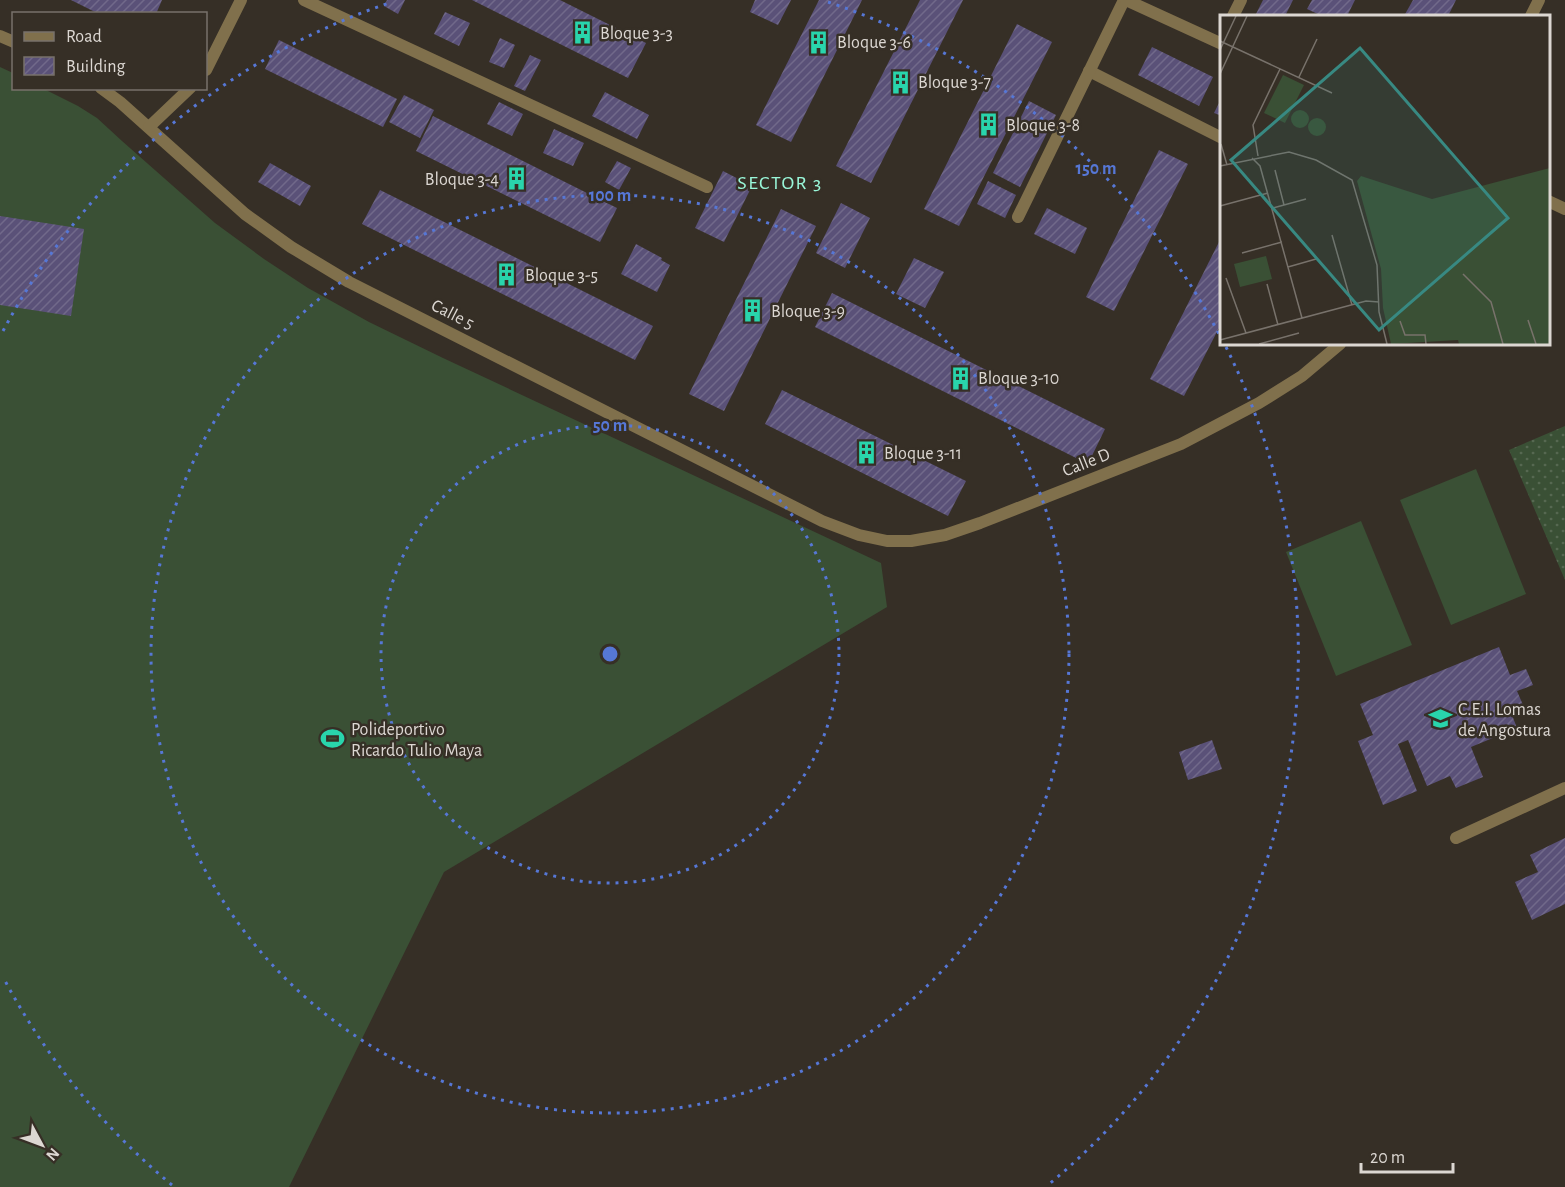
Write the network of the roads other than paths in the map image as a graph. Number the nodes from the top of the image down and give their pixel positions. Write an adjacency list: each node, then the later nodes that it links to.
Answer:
1 (241, 0): 9 (street)
2 (304, 0): 15 (street)
3 (1125, 0): 8 (street); 10 (street)
4 (1241, 0): 6 (street)
5 (1539, 0): 7 (street)
6 (1234, 15)
7 (1532, 15)
8 (1220, 42)
9 (207, 68)
10 (1089, 71): 14 (street); 18 (street)
11 (103, 90): 13 (street, Calle 5)
12 (188, 90): 13 (street)
13 (149, 127): 20 (street, Calle 5)
14 (1220, 137)
15 (707, 187)
16 (1550, 202): 17 (street)
17 (1565, 209)
18 (1018, 217)
19 (1339, 345): 20 (street, Calle D)
20 (822, 521)
21 (1565, 788): 22 (street)
22 (1456, 838)

